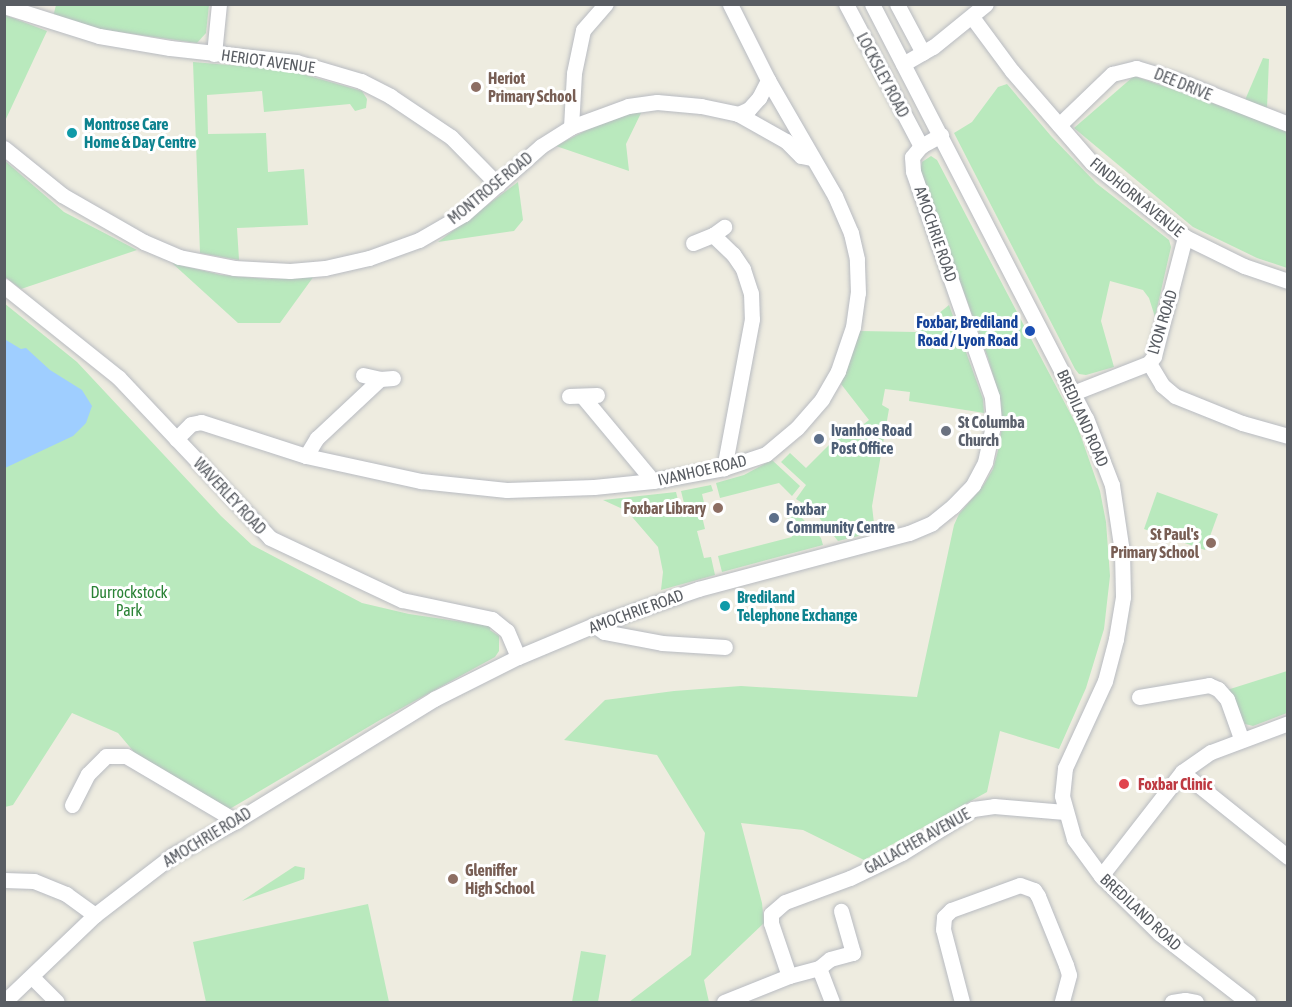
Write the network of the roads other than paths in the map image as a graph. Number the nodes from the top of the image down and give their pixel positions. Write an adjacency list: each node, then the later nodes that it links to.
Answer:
1 (219, 4): 11 (street)
2 (606, 4): 17 (street)
3 (730, 4): 13 (street, IVANHOE ROAD)
4 (846, 4): 19 (street, LOCKSLEY ROAD)
5 (872, 4): 12 (street, BREDILAND ROAD)
6 (897, 4): 10 (street)
7 (986, 4): 9 (street)
8 (4, 6): 11 (street, HERIOT AVENUE)
9 (972, 17): 10 (street); 16 (street, FINDHORN AVENUE)
10 (922, 53): 12 (street)
11 (214, 54): 22 (street, HERIOT AVENUE)
12 (903, 64): 18 (street, BREDILAND ROAD)
13 (768, 80): 14 (street); 21 (street, IVANHOE ROAD)
14 (738, 114): 17 (street, MONTROSE ROAD); 21 (street, MONTROSE ROAD)
15 (1287, 124): 16 (street, DEE DRIVE)
16 (1059, 125): 23 (street, FINDHORN AVENUE)
17 (572, 127): 22 (street, MONTROSE ROAD)
18 (941, 135): 19 (street); 29 (street, BREDILAND ROAD)
19 (921, 146): 36 (street, AMOCHRIE ROAD)
20 (4, 147): 22 (street, MONTROSE ROAD)
21 (812, 158): 34 (street, IVANHOE ROAD)
22 (498, 185)
23 (1185, 237): 25 (street, FINDHORN AVENUE); 27 (street, LYON ROAD)
24 (693, 243): 34 (street)
25 (1287, 281)
26 (4, 286): 32 (street, WAVERLEY ROAD)
27 (1149, 363): 29 (street, LYON ROAD); 31 (street)
28 (363, 375): 33 (street)
29 (1073, 393): 44 (street, BREDILAND ROAD)
30 (583, 396): 35 (street)
31 (1287, 436)
32 (176, 439): 33 (street, IVANHOE ROAD); 38 (street, WAVERLEY ROAD)
33 (306, 456): 35 (street, IVANHOE ROAD)
34 (724, 468): 35 (street, IVANHOE ROAD)
35 (653, 481)
36 (594, 625): 37 (street); 38 (street, AMOCHRIE ROAD)
37 (725, 647)
38 (518, 657): 45 (street, AMOCHRIE ROAD)
39 (1139, 698): 41 (street)
40 (1287, 723): 41 (street)
41 (1241, 738): 42 (street)
42 (1182, 772): 46 (street); 47 (street)
43 (72, 805): 45 (street)
44 (1065, 812): 47 (street, BREDILAND ROAD); 52 (street, GALLACHER AVENUE)
45 (236, 821): 50 (street, AMOCHRIE ROAD)
46 (1287, 857)
47 (1101, 876): 62 (street, BREDILAND ROAD)
48 (4, 880): 50 (street)
49 (841, 911): 51 (street)
50 (95, 915): 53 (street, AMOCHRIE ROAD)
51 (819, 968): 52 (street); 57 (street)
52 (789, 976): 56 (street)
53 (32, 977): 54 (street, AMOCHRIE ROAD); 55 (street)
54 (4, 1002)
55 (57, 1002)
56 (724, 1002)
57 (832, 1002)
58 (962, 1002): 59 (street)
59 (1062, 1002)
60 (1172, 1002): 61 (street)
61 (1196, 1002)
62 (1248, 1002)

